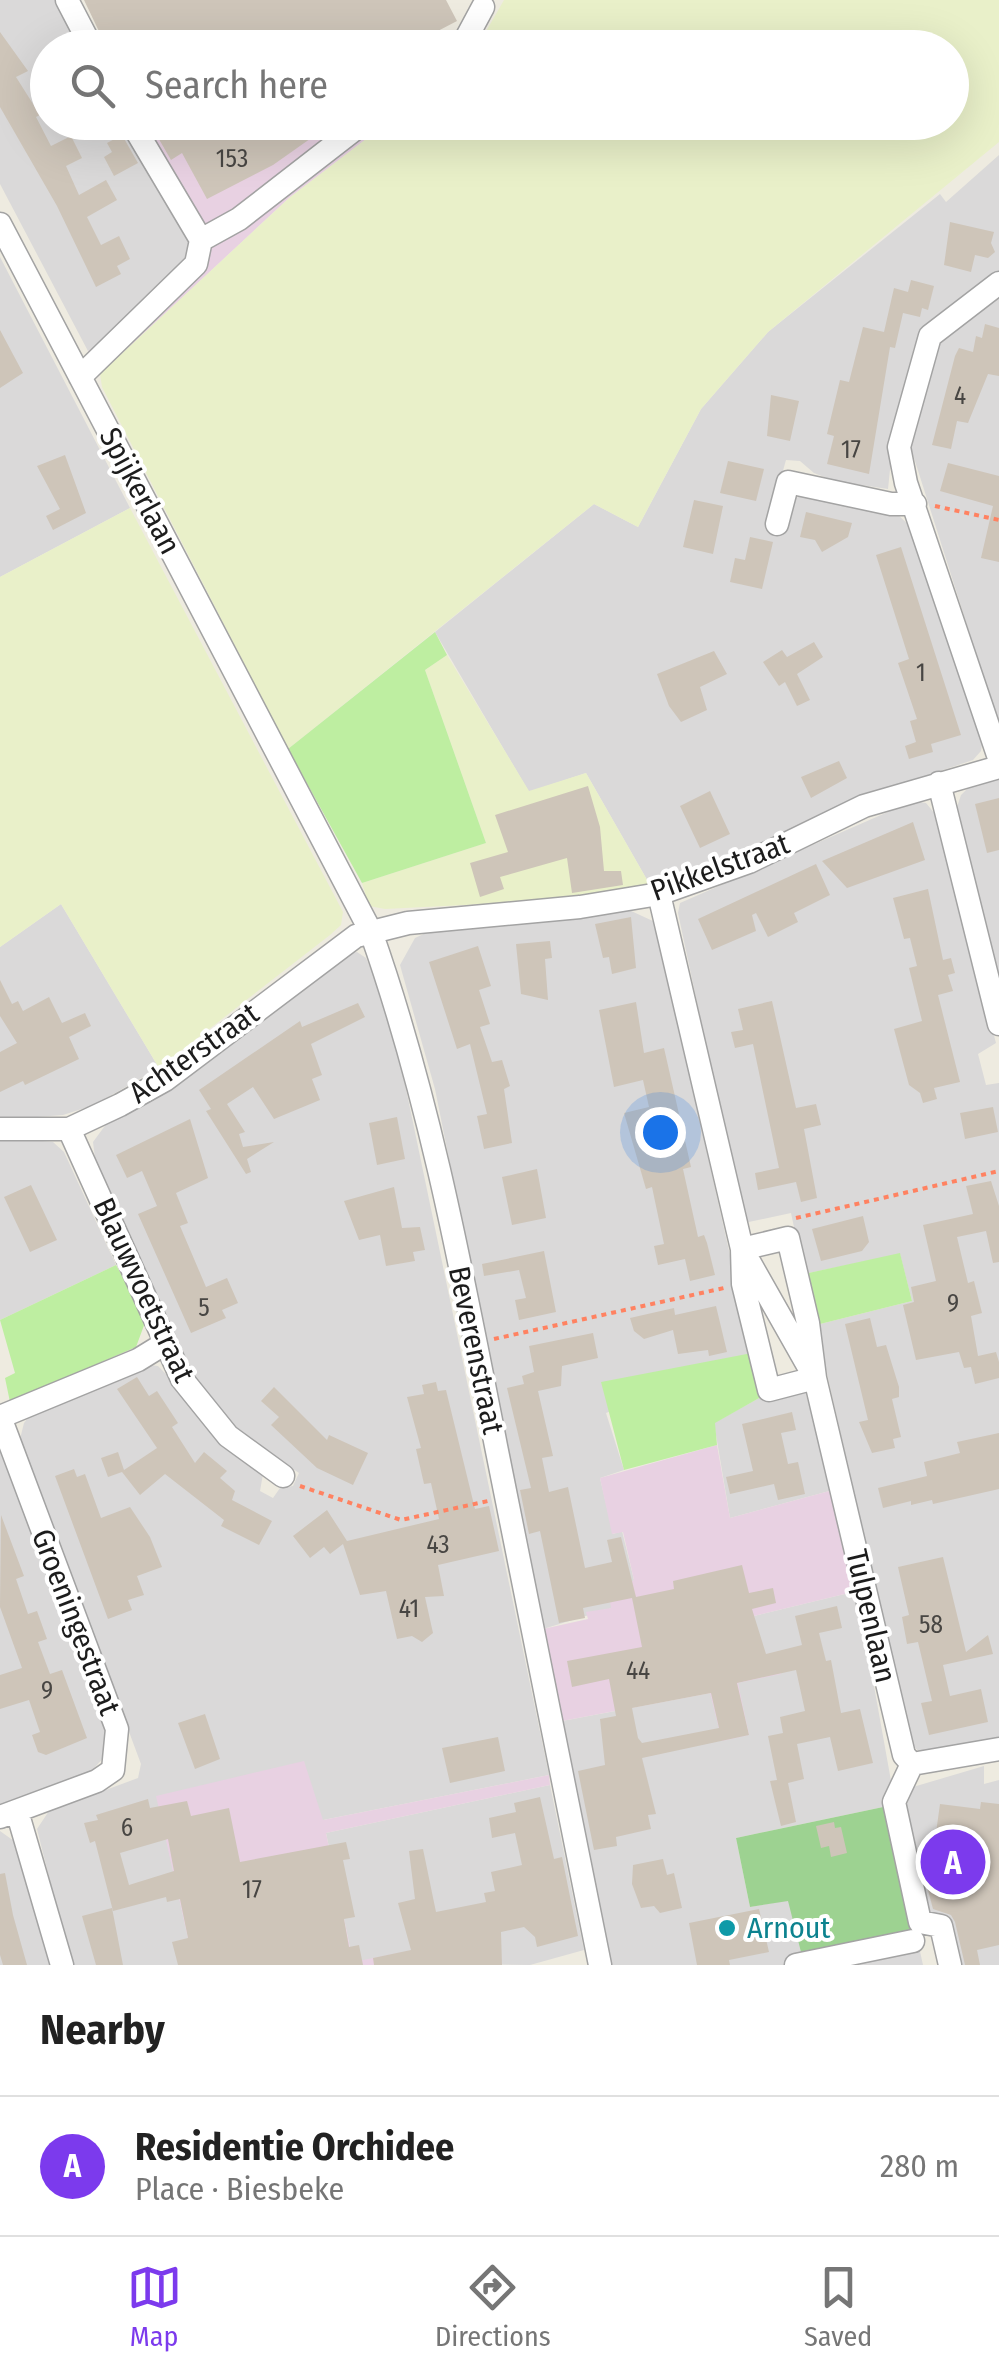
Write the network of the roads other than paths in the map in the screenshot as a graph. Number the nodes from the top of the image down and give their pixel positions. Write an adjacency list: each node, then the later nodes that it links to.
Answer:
1 (67, 0): 3 (street)
2 (484, 7): 4 (street)
3 (83, 30)
4 (471, 30)
5 (142, 140): 8 (street)
6 (341, 140): 8 (street)
7 (0, 224): 10 (street, Spijkerlaan)
8 (201, 240): 10 (street)
9 (999, 284): 11 (street)
10 (80, 377): 13 (street, Spijkerlaan)
11 (915, 504): 12 (street); 14 (street)
12 (777, 524)
13 (281, 758): 18 (street, Beverenstraat)
14 (999, 758)
15 (999, 767): 16 (street, Pikkelstraat)
16 (939, 783): 17 (street, Pikkelstraat); 19 (street)
17 (658, 894): 18 (street, Pikkelstraat); 22 (street, Tulpenlaan)
18 (371, 932): 20 (street, Achterstraat); 32 (street, Beverenstraat)
19 (999, 1024)
20 (69, 1129): 21 (street, Achterstraat); 23 (street, Blauwvoetstraat)
21 (0, 1130)
22 (742, 1250): 24 (street, Tulpenlaan); 24 (street, Tulpenlaan); 24 (street, Tulpenlaan)
23 (164, 1344): 25 (street); 26 (street, Blauwvoetstraat)
24 (815, 1378): 28 (street, Tulpenlaan)
25 (0, 1418): 29 (street, Groeningestraat)
26 (283, 1476)
27 (999, 1748): 28 (street)
28 (912, 1764): 34 (street)
29 (8, 1814): 31 (street)
30 (913, 1941): 33 (street)
31 (62, 1965)
32 (600, 1965)
33 (796, 1965)
34 (950, 1965)

